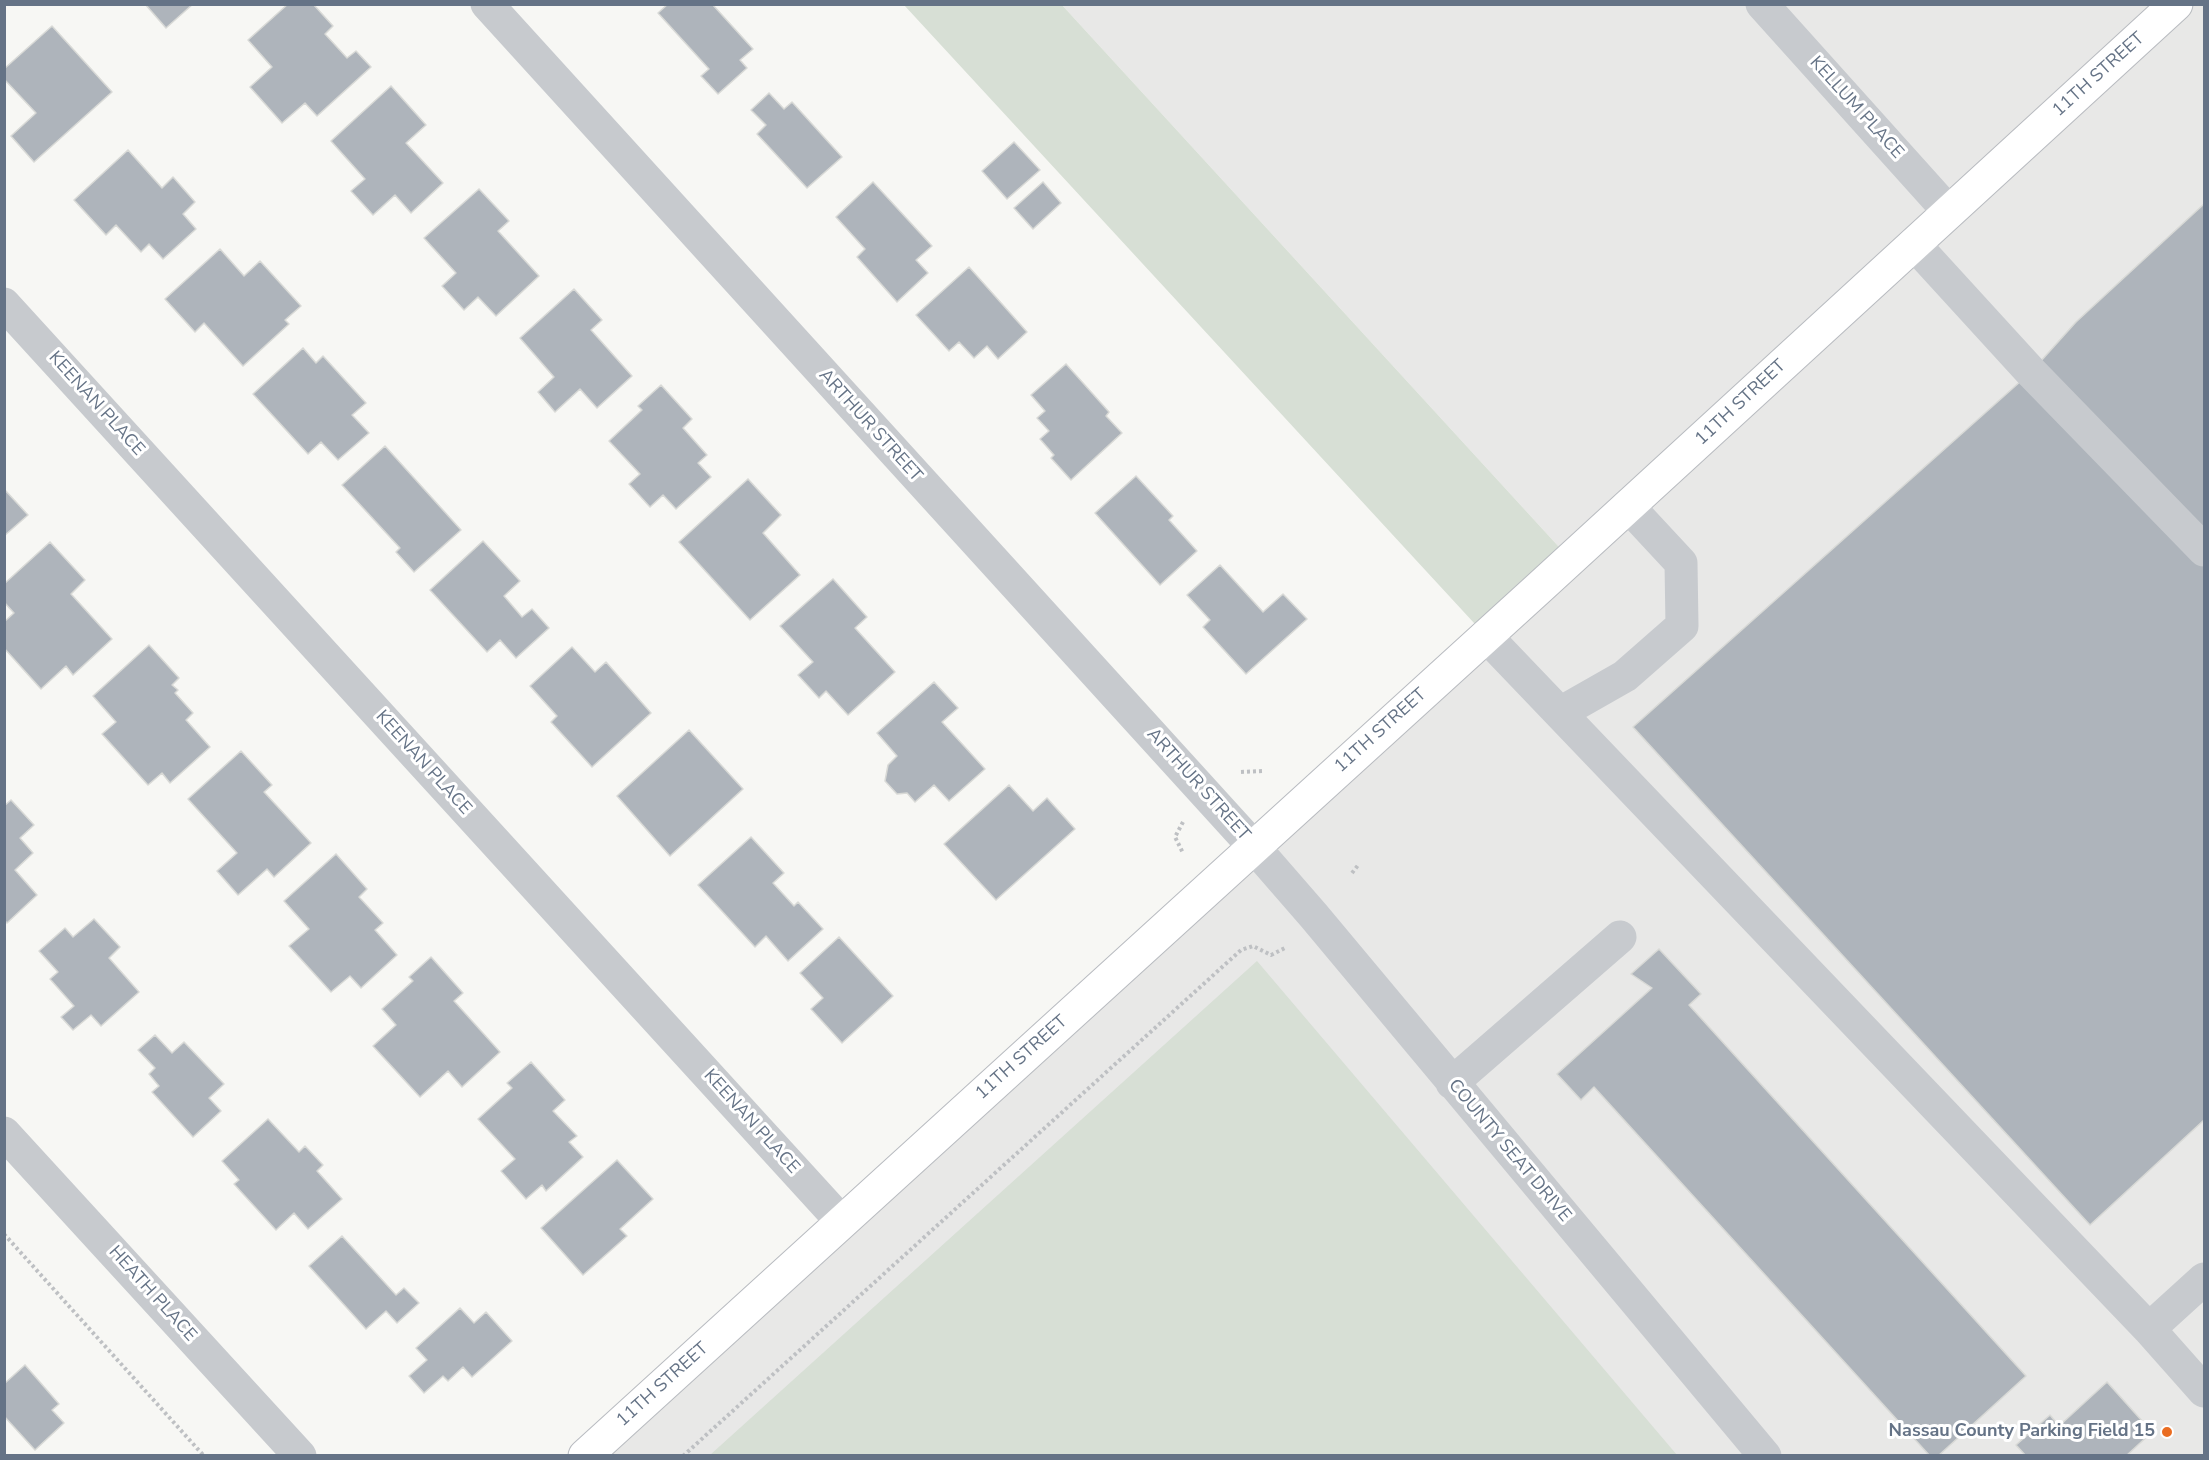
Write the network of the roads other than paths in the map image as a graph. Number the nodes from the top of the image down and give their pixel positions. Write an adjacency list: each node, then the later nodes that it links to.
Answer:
1 (487, 4): 11 (street, ARTHUR STREET)
2 (1762, 4): 4 (street, KELLUM PLACE)
3 (2176, 4): 4 (main road, 11TH STREET)
4 (1949, 212): 5 (main road, 11TH STREET)
5 (1914, 244): 7 (main road, 11TH STREET); 8 (street)
6 (4, 304): 15 (street, KEENAN PLACE)
7 (1628, 506): 9 (main road, 11TH STREET); 10 (street)
8 (2205, 550)
9 (1486, 636): 10 (street); 11 (main road, 11TH STREET)
10 (1560, 714): 17 (street)
11 (1254, 847): 13 (street, COUNTY SEAT DRIVE); 15 (main road, 11TH STREET)
12 (1620, 937): 13 (street)
13 (1452, 1083): 21 (street, COUNTY SEAT DRIVE)
14 (4, 1133): 19 (street, HEATH PLACE)
15 (842, 1222): 20 (main road, 11TH STREET)
16 (2205, 1279): 17 (street)
17 (2149, 1329): 18 (street)
18 (2205, 1391)
19 (300, 1455)
20 (585, 1455)
21 (1764, 1455)

